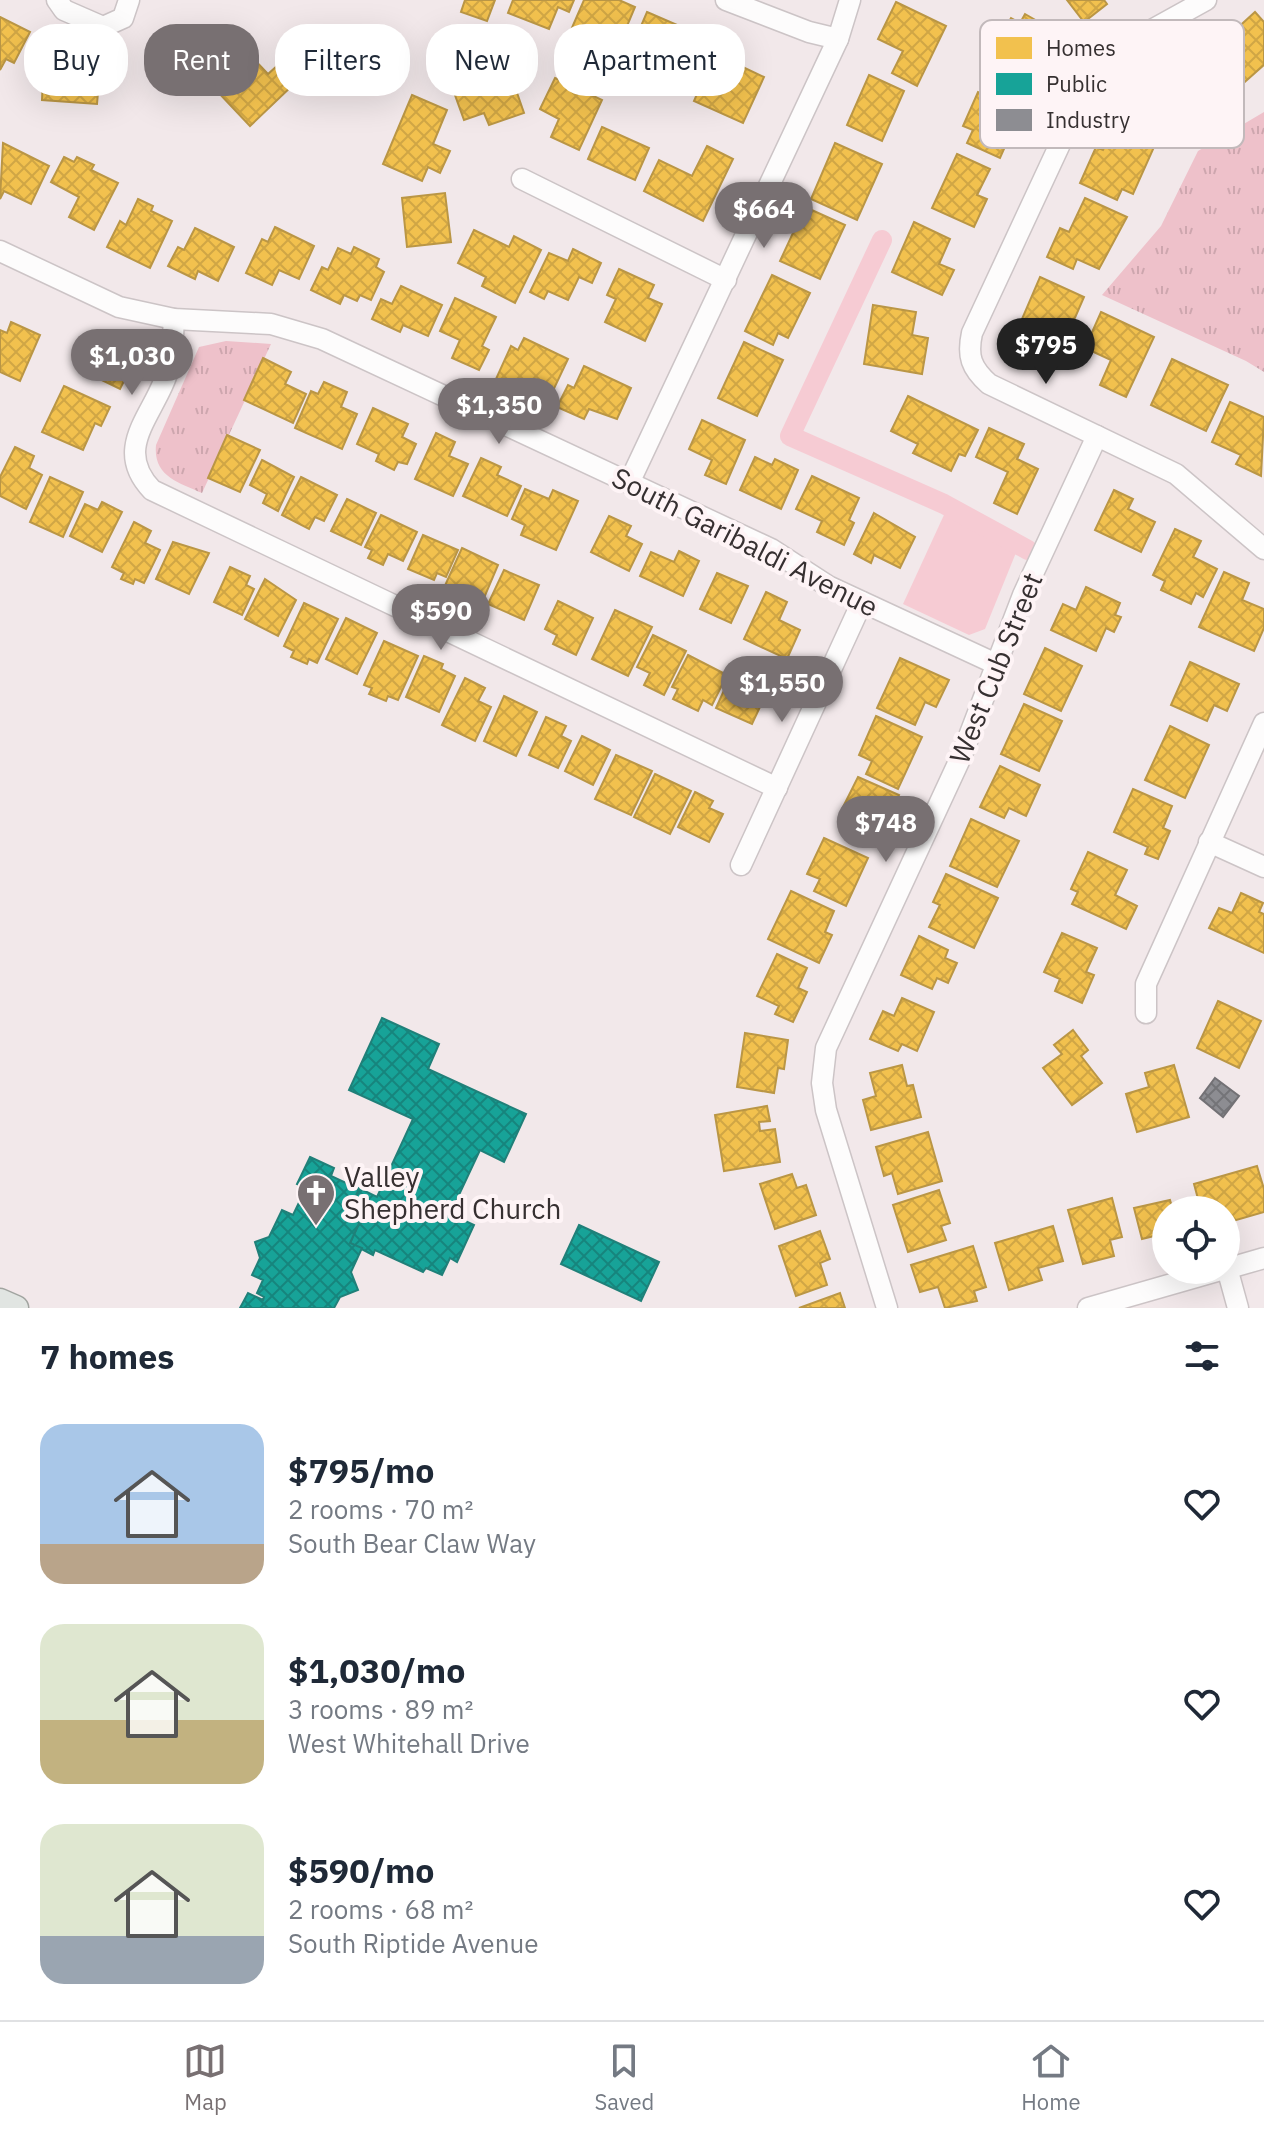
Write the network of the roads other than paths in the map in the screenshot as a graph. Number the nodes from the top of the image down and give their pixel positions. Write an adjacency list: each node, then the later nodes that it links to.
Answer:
1 (57, 0): 2 (street)
2 (129, 0)
3 (726, 0): 7 (street)
4 (850, 0): 7 (street)
5 (1206, 0): 6 (street)
6 (1170, 20)
7 (838, 39): 11 (street)
8 (1058, 148): 13 (street)
9 (522, 179): 11 (street)
10 (0, 251): 12 (street, South Garibaldi Avenue)
11 (726, 280): 14 (street)
12 (174, 319): 14 (street, South Garibaldi Avenue); 19 (street)
13 (1097, 436): 15 (street); 17 (street, West Cub Street)
14 (629, 483): 16 (street, South Garibaldi Avenue)
15 (1264, 549)
16 (862, 602): 17 (street, South Garibaldi Avenue); 19 (street)
17 (996, 664): 30 (street, West Cub Street)
18 (1264, 723): 20 (street)
19 (777, 788): 21 (street)
20 (1209, 842): 22 (street); 23 (street)
21 (741, 865)
22 (1264, 867)
23 (1146, 1013)
24 (1264, 1258): 25 (street)
25 (1240, 1265)
26 (1172, 1284): 31 (street)
27 (1229, 1284): 32 (street)
28 (0, 1301): 29 (main road)
29 (16, 1308)
30 (887, 1308)
31 (1088, 1308)
32 (1238, 1308)

